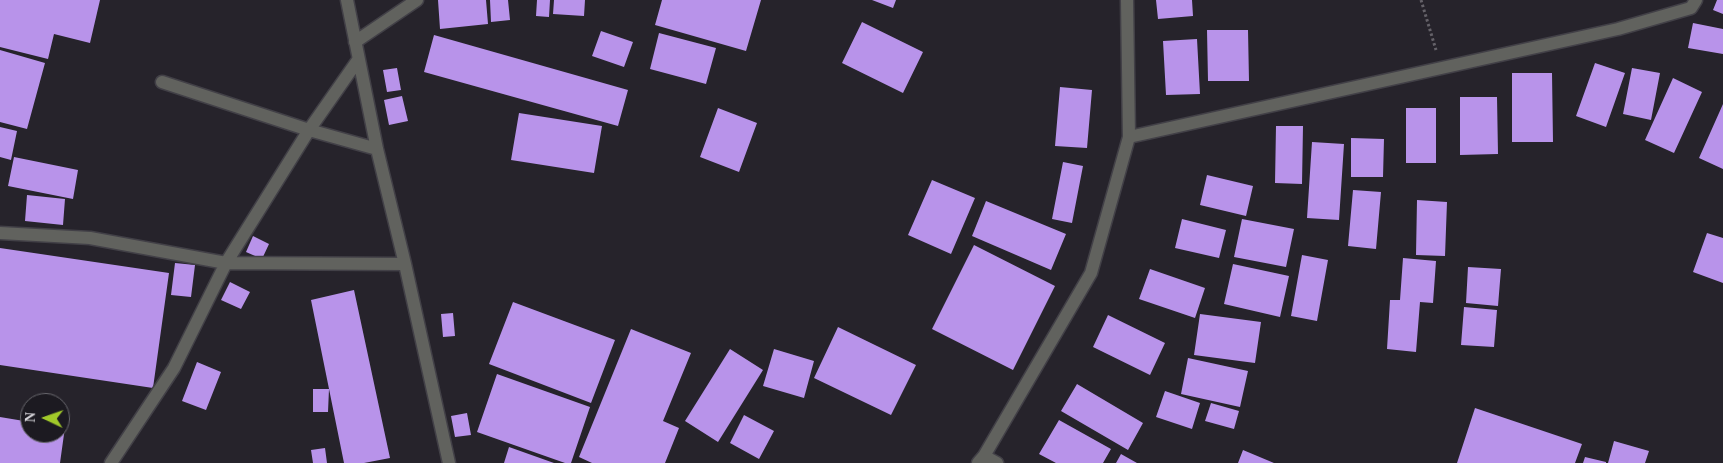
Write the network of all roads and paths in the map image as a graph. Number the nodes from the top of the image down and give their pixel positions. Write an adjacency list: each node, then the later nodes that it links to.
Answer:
1 (347, 0): 6 (street)
2 (417, 0): 6 (street)
3 (1127, 0): 11 (street)
4 (1421, 0): 8 (path)
5 (1696, 0): 8 (street)
6 (355, 42): 7 (street)
7 (358, 60): 10 (street); 12 (street)
8 (1442, 68): 11 (street)
9 (162, 82): 10 (street)
10 (309, 130): 12 (street); 14 (street)
11 (1129, 137): 16 (street)
12 (377, 149): 15 (street)
13 (0, 233): 14 (street)
14 (226, 263): 15 (street); 17 (street)
15 (405, 264): 18 (street)
16 (981, 459): 19 (street)
17 (111, 463)
18 (449, 463)
19 (997, 463)

